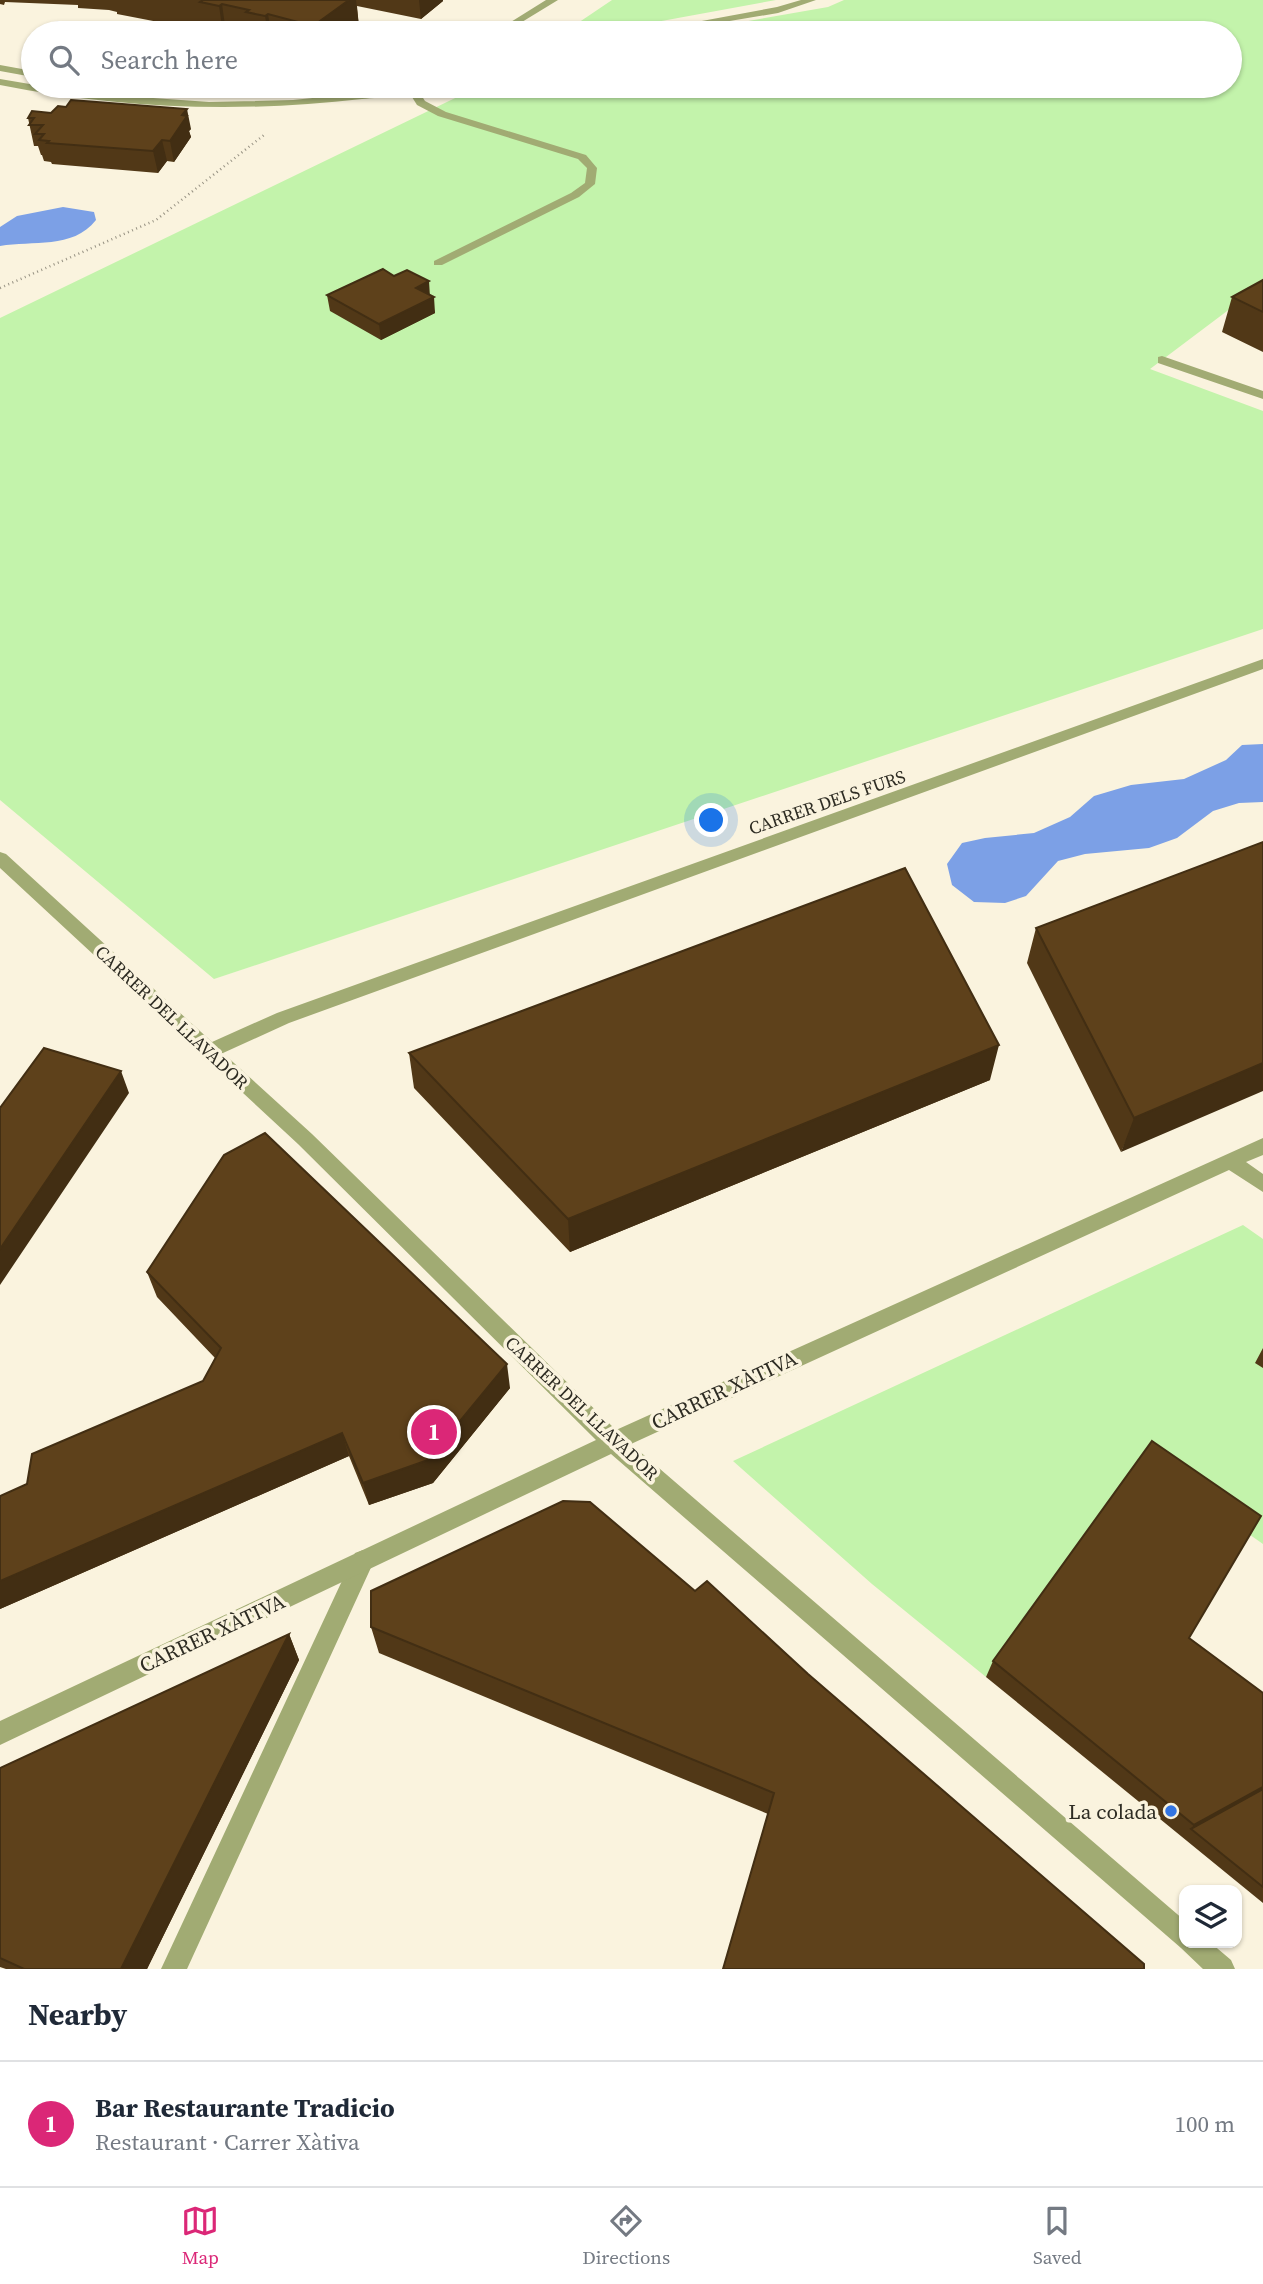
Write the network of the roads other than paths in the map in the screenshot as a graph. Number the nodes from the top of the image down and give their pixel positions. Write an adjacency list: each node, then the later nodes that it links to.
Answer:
1 (553, 0): 3 (street)
2 (811, 0): 4 (street)
3 (522, 21)
4 (713, 21)
5 (0, 68): 6 (street)
6 (21, 72)
7 (0, 82): 8 (street)
8 (21, 85)
9 (113, 98): 10 (street)
10 (338, 98)
11 (418, 98): 12 (street)
12 (438, 263)
13 (1162, 360): 14 (street)
14 (1263, 395)
15 (1258, 670): 17 (street, CARRER DELS FURS)
16 (0, 858): 17 (street, CARRER DEL LLAVADOR)
17 (208, 1052): 21 (street, CARRER DEL LLAVADOR)
18 (1263, 1146): 19 (street, CARRER XÀTIVA)
19 (1230, 1161): 20 (street); 21 (street, CARRER XÀTIVA)
20 (1263, 1184)
21 (612, 1441): 22 (street, CARRER XÀTIVA); 24 (street, CARRER DEL LLAVADOR)
22 (363, 1561): 23 (street, CARRER XÀTIVA); 26 (street)
23 (0, 1733)
24 (1179, 1932)
25 (1198, 1948): 27 (street)
26 (174, 1969)
27 (1222, 1969)

